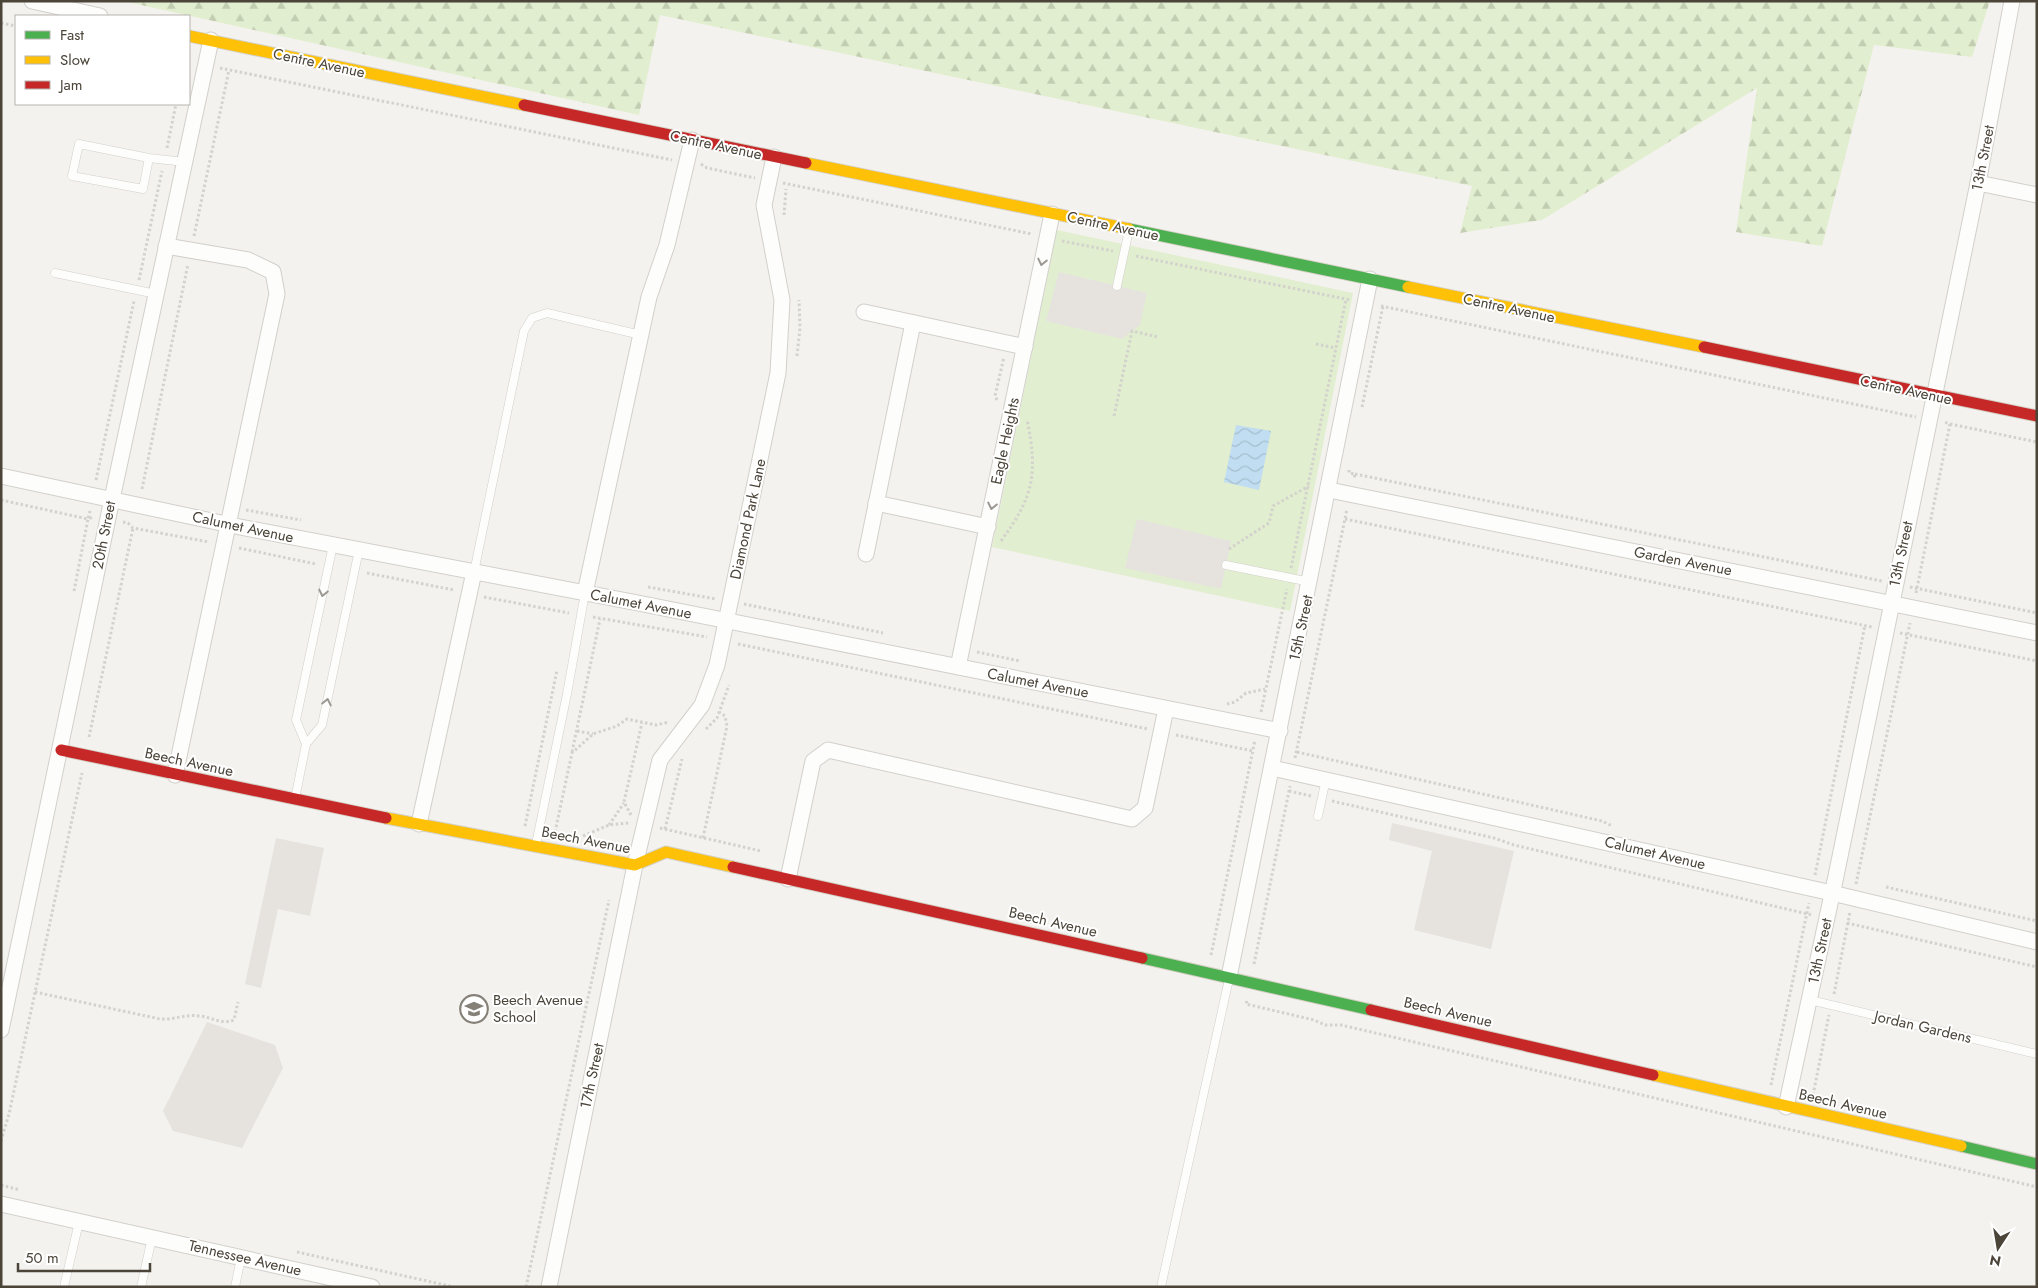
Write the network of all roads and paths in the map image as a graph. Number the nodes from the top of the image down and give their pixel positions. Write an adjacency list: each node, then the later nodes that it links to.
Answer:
1 (32, 1): 3 (street)
2 (2012, 1): 19 (street, 13th Street)
3 (95, 15)
4 (1, 23): 5 (path)
5 (15, 26)
6 (190, 36): 7 (street, Centre Avenue)
7 (211, 40): 8 (street, 20th Street); 11 (street, Centre Avenue)
8 (206, 65): 9 (path); 16 (street, 20th Street)
9 (229, 70): 14 (path); 25 (path)
10 (176, 105): 15 (path)
11 (692, 140): 12 (street, Centre Avenue); 38 (street)
12 (774, 157): 18 (street, Diamond Park Lane); 21 (street, Centre Avenue)
13 (149, 158): 13 (lane); 15 (lane)
14 (680, 159)
15 (164, 160): 16 (lane); 31 (path)
16 (185, 162): 24 (street, 20th Street)
17 (707, 168): 18 (path)
18 (769, 180): 23 (path); 79 (street, Diamond Park Lane)
19 (1978, 183): 20 (street); 43 (street, 13th Street)
20 (2037, 195)
21 (1052, 214): 22 (street, Centre Avenue); 23 (street, Eagle Heights)
22 (1129, 230): 27 (lane); 29 (street, Centre Avenue)
23 (1054, 239): 26 (path); 27 (path); 41 (street, Eagle Heights, one-way to 41)
24 (166, 246): 25 (street); 32 (street, 20th Street)
25 (191, 250): 55 (path); 63 (street)
26 (1059, 250)
27 (1124, 253): 30 (lane); 33 (path)
28 (55, 273): 31 (lane)
29 (1370, 280): 34 (street, 15th Street); 43 (street, Centre Avenue)
30 (1117, 286)
31 (136, 290): 32 (lane); 58 (path)
32 (156, 294): 59 (street, 20th Street)
33 (1346, 299): 34 (path); 42 (path)
34 (1366, 303): 35 (path); 56 (street, 15th Street)
35 (1383, 306): 44 (path); 48 (path)
36 (864, 312): 37 (street)
37 (913, 323): 41 (street); 61 (street)
38 (641, 335): 72 (lane); 78 (street)
39 (1158, 337): 46 (path)
40 (1316, 344): 42 (path)
41 (1025, 347): 64 (street, Eagle Heights, one-way to 64)
42 (1336, 348): 54 (path)
43 (1934, 396): 47 (street, Centre Avenue); 48 (street, 13th Street)
44 (1362, 408)
45 (1026, 414): 66 (path)
46 (1114, 416)
47 (2037, 416)
48 (1929, 420): 49 (path); 75 (street, 13th Street)
49 (1950, 424): 50 (path); 77 (path)
50 (2037, 442)
51 (1351, 464): 52 (path)
52 (1354, 474): 57 (path); 75 (path)
53 (1, 476): 58 (street, Calumet Avenue)
54 (1308, 486): 56 (path); 68 (path); 73 (path)
55 (140, 489)
56 (1329, 490): 57 (street, Garden Avenue); 74 (street, 15th Street)
57 (1350, 494): 62 (path); 80 (street, Garden Avenue)
58 (93, 495): 59 (street, Calumet Avenue); 60 (path)
59 (112, 499): 63 (street, Calumet Avenue); 115 (street, 20th Street)
60 (1, 500)
61 (876, 503): 64 (street); 70 (street)
62 (1345, 519): 85 (path); 117 (path)
63 (228, 524): 67 (street, Calumet Avenue); 123 (street)
64 (988, 527): 95 (street, Eagle Heights)
65 (134, 528): 119 (path)
66 (1000, 542)
67 (333, 545): 69 (street, Calumet Avenue); 114 (lane, one-way to 114)
68 (1229, 549)
69 (359, 550): 72 (street, Calumet Avenue); 114 (lane, one-way to 69)
70 (866, 554)
71 (1226, 565): 73 (lane)
72 (474, 572): 78 (street, Calumet Avenue); 131 (street)
73 (1290, 578): 74 (lane); 102 (path)
74 (1310, 582): 111 (street, 15th Street)
75 (1895, 584): 77 (path); 80 (street, 13th Street)
76 (646, 586): 79 (path)
77 (1917, 589): 81 (path); 82 (path)
78 (579, 592): 83 (street, Calumet Avenue); 84 (path); 138 (lane)
79 (730, 602): 83 (street, Diamond Park Lane); 88 (path)
80 (1891, 603): 81 (street, Garden Avenue); 86 (street, 13th Street)
81 (1913, 608): 87 (street, Garden Avenue); 89 (path)
82 (2037, 613)
83 (726, 622): 91 (street, Diamond Park Lane); 100 (street, Calumet Avenue)
84 (566, 623)
85 (1865, 625): 86 (path); 141 (path)
86 (1886, 630): 89 (path); 142 (street, 13th Street)
87 (2037, 633)
88 (888, 634)
89 (1908, 634): 97 (path); 144 (path)
90 (706, 637): 91 (path); 94 (path); 109 (path)
91 (722, 641): 93 (path); 139 (street, Diamond Park Lane)
92 (978, 642): 95 (path)
93 (739, 644): 96 (path); 112 (path)
94 (704, 646)
95 (969, 651): 99 (path); 100 (street, Eagle Heights)
96 (737, 652)
97 (2037, 661)
98 (558, 662): 133 (path)
99 (1024, 662)
100 (958, 667): 104 (street, Calumet Avenue)
101 (730, 677): 105 (path)
102 (1265, 689): 103 (path); 108 (path)
103 (1226, 704)
104 (1166, 709): 108 (street, Calumet Avenue); 112 (street)
105 (719, 712): 110 (path); 137 (path)
106 (672, 720): 107 (path)
107 (642, 723): 113 (path); 128 (path)
108 (1258, 727): 111 (street, Calumet Avenue); 116 (path)
109 (577, 731): 113 (path); 118 (path)
110 (704, 731)
111 (1280, 731): 121 (street, 15th Street)
112 (1161, 732): 116 (path); 143 (street)
113 (593, 734): 118 (path)
114 (306, 744): 127 (lane)
115 (61, 750): 119 (street, Beech Avenue); 163 (street, 20th Street)
116 (1254, 751): 156 (path)
117 (1297, 752): 122 (path); 134 (path)
118 (572, 753): 136 (path)
119 (85, 755): 123 (street, Beech Avenue); 159 (path)
120 (684, 756): 135 (path)
121 (1272, 768): 122 (street, Calumet Avenue); 156 (street, 15th Street)
122 (1293, 772): 124 (street, Calumet Avenue); 125 (path)
123 (175, 775): 127 (street, Beech Avenue)
124 (1326, 780): 126 (lane); 147 (street, Calumet Avenue)
125 (1289, 790): 126 (path); 156 (path)
126 (1322, 798): 129 (lane); 151 (path)
127 (295, 800): 131 (street, Beech Avenue)
128 (624, 802): 130 (path); 132 (path)
129 (1318, 816)
130 (635, 822)
131 (419, 824): 138 (street, Beech Avenue)
132 (609, 825)
133 (525, 826)
134 (1618, 827)
135 (665, 829)
136 (555, 833)
137 (703, 838)
138 (536, 846): 139 (street, Beech Avenue)
139 (635, 865): 143 (street, Beech Avenue); 179 (street, 17th Street)
140 (1806, 869): 141 (path)
141 (1816, 871): 142 (path); 147 (path)
142 (1836, 876): 144 (path); 148 (street, 13th Street)
143 (788, 879): 158 (street, Beech Avenue)
144 (1857, 881): 145 (path); 149 (path)
145 (1866, 883)
146 (1884, 887): 153 (path)
147 (1812, 889): 148 (street, Calumet Avenue); 151 (path)
148 (1832, 894): 149 (street, Calumet Avenue); 152 (street, 13th Street)
149 (1853, 898): 154 (path); 155 (street, Calumet Avenue)
150 (609, 900): 178 (path)
151 (1806, 914): 152 (path); 165 (path)
152 (1827, 918): 154 (path); 160 (street, 13th Street)
153 (2037, 921)
154 (1848, 923): 157 (path); 162 (path)
155 (2037, 942)
156 (1233, 960): 158 (street, 15th Street)
157 (2037, 967)
158 (1229, 977): 167 (street, Beech Avenue); 180 (lane)
159 (35, 992): 161 (path); 168 (path)
160 (1810, 1000): 162 (lane, Jordan Gardens); 167 (street, 13th Street)
161 (238, 1002)
162 (1831, 1005): 164 (lane, Jordan Gardens); 166 (path)
163 (1, 1030)
164 (2037, 1054)
165 (1771, 1085)
166 (1813, 1095)
167 (1786, 1107): 169 (street, Beech Avenue)
168 (1, 1142)
169 (2037, 1164)
170 (1, 1204): 171 (street, Tennessee Avenue)
171 (79, 1222): 172 (street, Tennessee Avenue); 174 (lane)
172 (152, 1238): 173 (street, Tennessee Avenue); 175 (lane)
173 (241, 1258): 176 (lane); 177 (street, Tennessee Avenue)
174 (64, 1287)
175 (141, 1287)
176 (235, 1287)
177 (372, 1287)
178 (526, 1287)
179 (549, 1287)
180 (1161, 1287)

